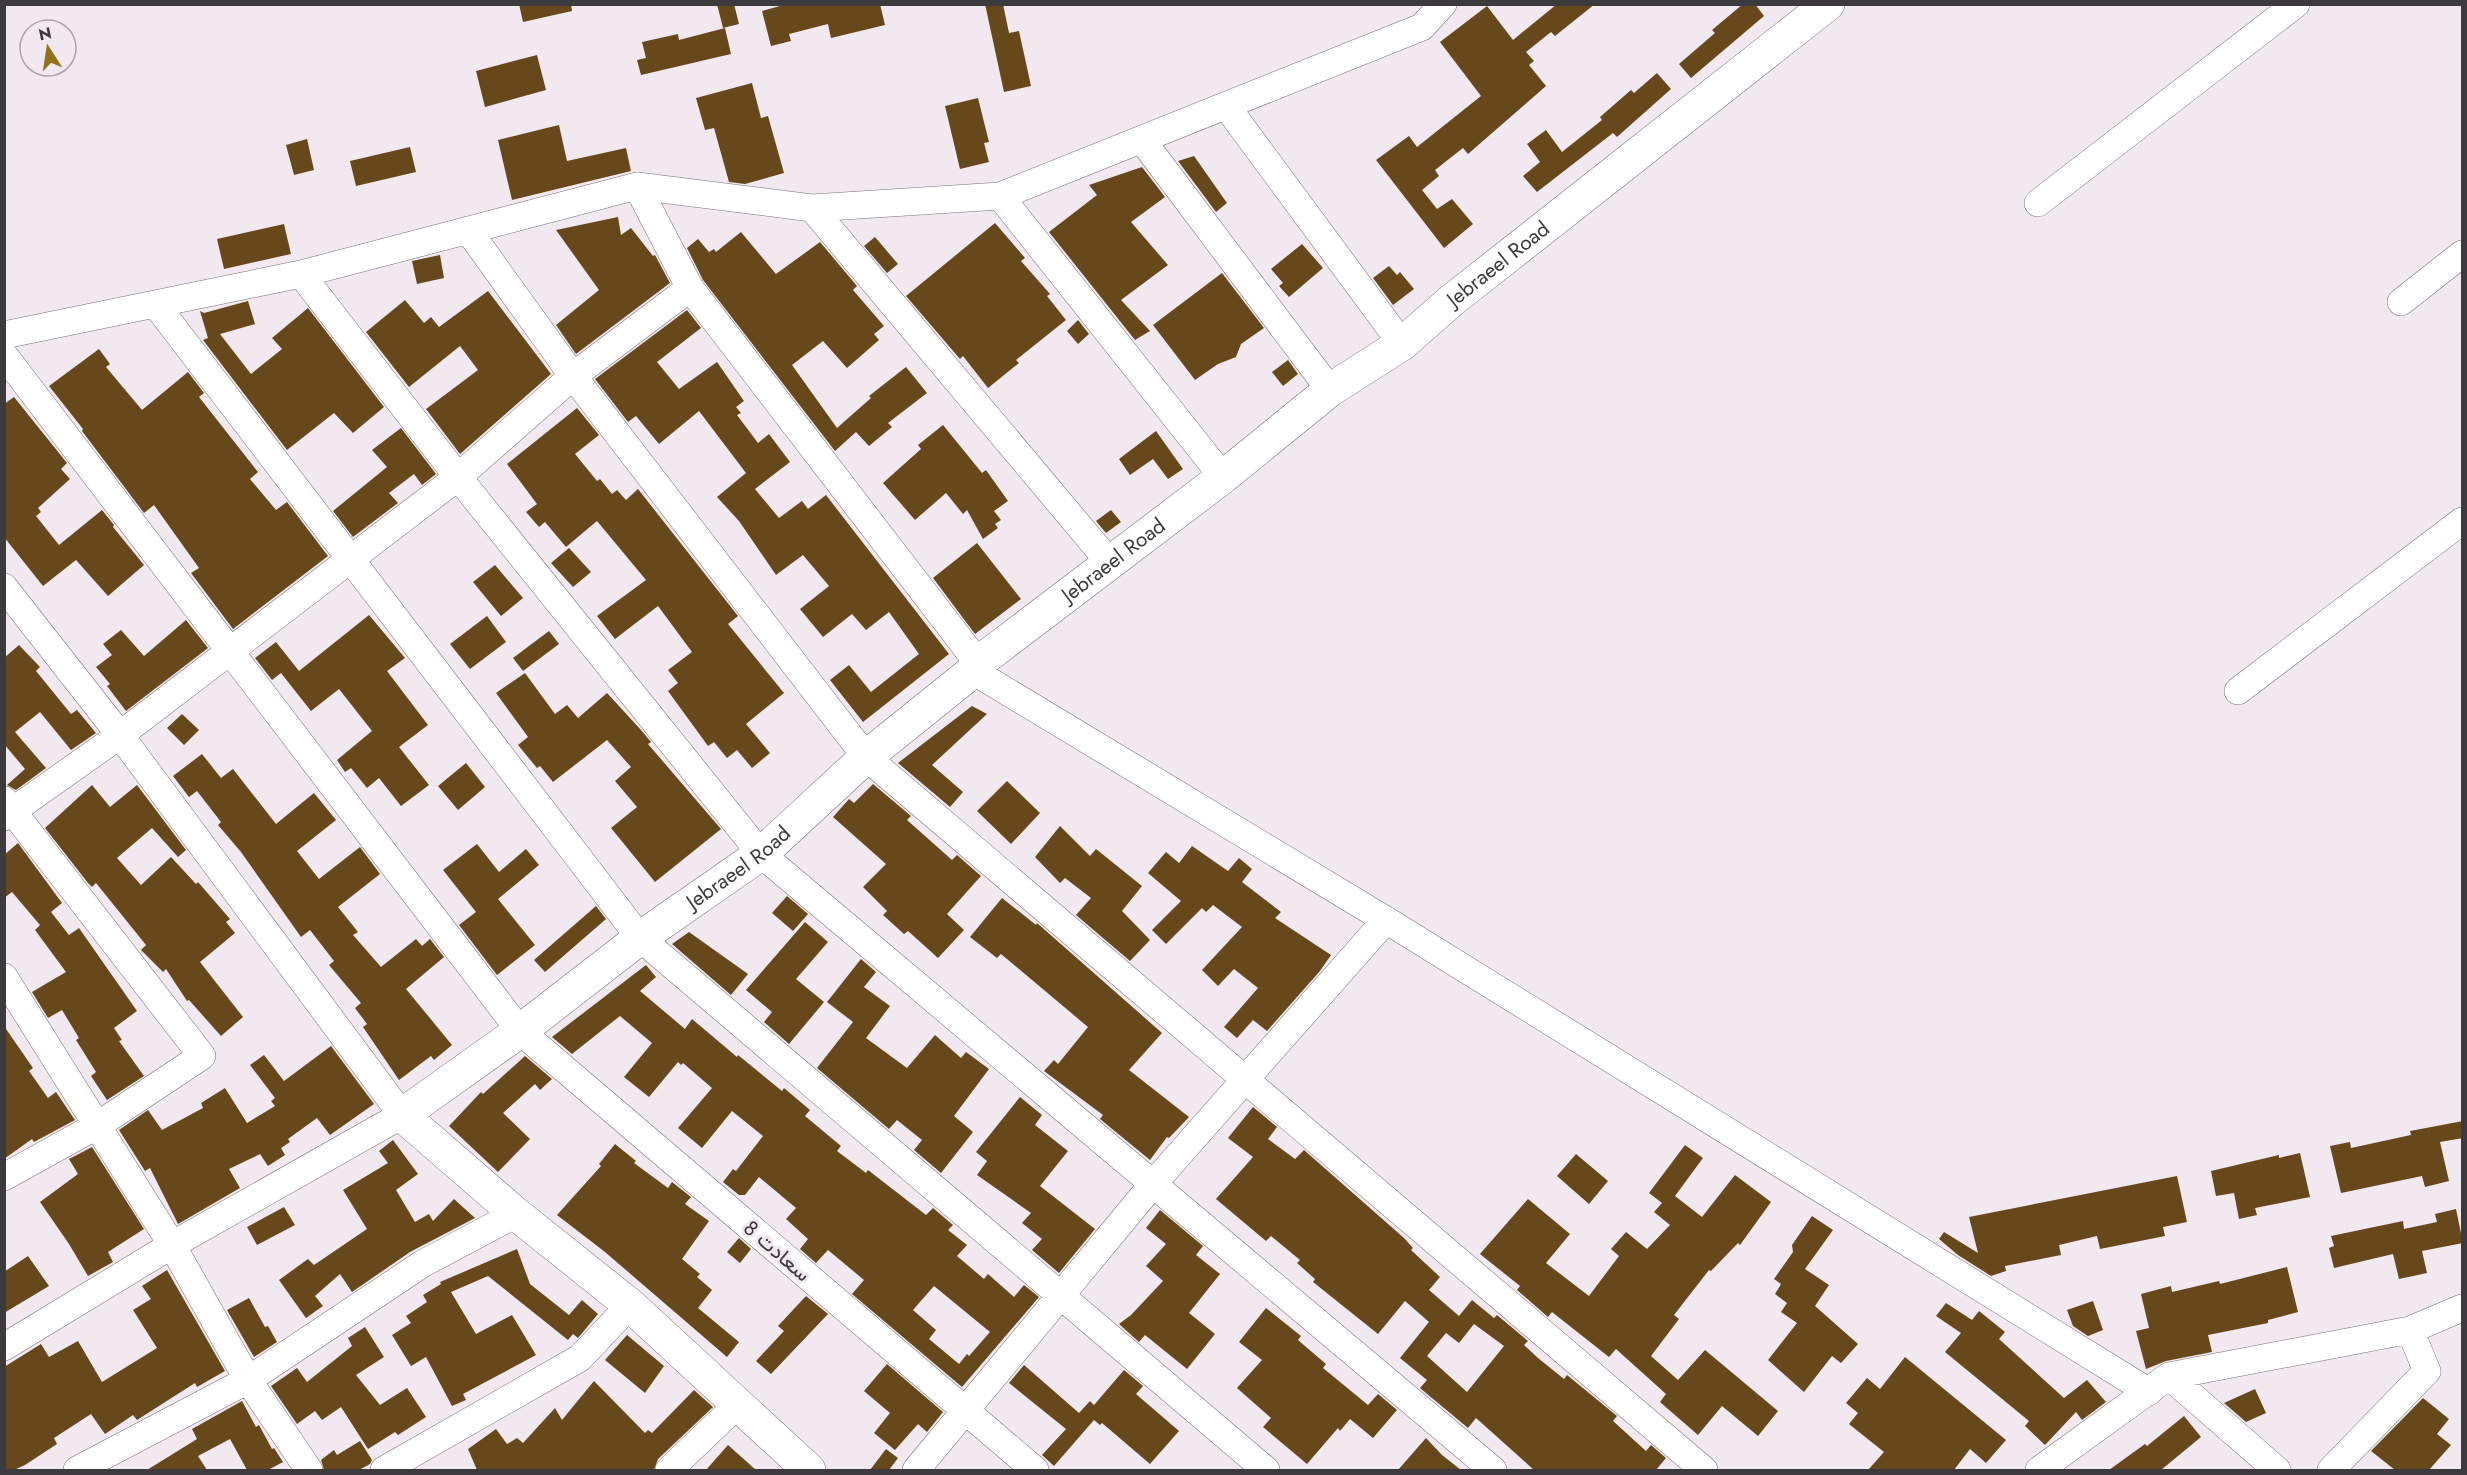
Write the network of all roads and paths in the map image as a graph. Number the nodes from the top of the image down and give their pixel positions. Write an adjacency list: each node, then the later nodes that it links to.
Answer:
1 (1443, 4): 4 (street)
2 (1828, 4): 17 (main road, Jebraeel Road)
3 (2296, 4): 8 (street)
4 (1227, 107): 5 (street); 17 (street)
5 (1142, 140): 7 (street); 20 (street)
6 (637, 186): 9 (street); 10 (street); 13 (street)
7 (999, 196): 9 (street); 22 (street)
8 (2038, 203)
9 (812, 207): 25 (street)
10 (468, 230): 12 (street); 19 (street)
11 (2463, 254): 14 (street)
12 (301, 274): 15 (street); 21 (street)
13 (690, 288): 19 (street); 28 (street)
14 (2401, 302)
15 (157, 306): 16 (street); 24 (street)
16 (4, 335)
17 (1402, 344): 20 (main road, Jebraeel Road)
18 (4, 355): 27 (street, سعادت 8)
19 (573, 376): 21 (street); 31 (street)
20 (1330, 390): 22 (main road, Jebraeel Road)
21 (458, 477): 24 (street); 33 (street)
22 (1223, 477): 25 (main road, Jebraeel Road)
23 (2463, 521): 29 (street)
24 (349, 560): 27 (street); 35 (street)
25 (1111, 564): 28 (main road, Jebraeel Road)
26 (4, 587): 30 (street)
27 (231, 650): 30 (street); 37 (street, سعادت 8)
28 (976, 667): 31 (main road, Jebraeel Road); 34 (street)
29 (2238, 691)
30 (120, 735): 32 (street); 39 (street)
31 (866, 757): 33 (main road, Jebraeel Road); 38 (street)
32 (7, 810): 40 (street)
33 (761, 854): 35 (main road, Jebraeel Road); 42 (street)
34 (1386, 920): 38 (street); 51 (street)
35 (640, 938): 37 (main road, Jebraeel Road); 45 (street)
36 (4, 977): 40 (street)
37 (520, 1031): 39 (main road, Jebraeel Road); 53 (street, سعادت 8)
38 (1245, 1078): 42 (street); 63 (street)
39 (402, 1116): 43 (main road); 44 (street)
40 (98, 1125): 41 (street); 44 (street)
41 (4, 1178)
42 (1153, 1184): 45 (street); 62 (street)
43 (516, 1214): 46 (main road); 50 (street)
44 (172, 1245): 49 (street); 50 (street)
45 (1059, 1295): 53 (street); 61 (street)
46 (630, 1305): 52 (main road); 56 (street)
47 (2463, 1308): 48 (street)
48 (2410, 1330): 51 (street); 66 (street)
49 (4, 1347)
50 (248, 1380): 54 (street); 55 (street)
51 (2159, 1384): 64 (street); 65 (street)
52 (736, 1406): 57 (street); 58 (main road)
53 (965, 1412): 59 (street); 60 (street, سعادت 8)
54 (76, 1470)
55 (309, 1470)
56 (384, 1470)
57 (669, 1470)
58 (809, 1470)
59 (916, 1470)
60 (1035, 1470)
61 (1266, 1470)
62 (1493, 1470)
63 (1704, 1470)
64 (2039, 1470)
65 (2277, 1470)
66 (2331, 1470)

